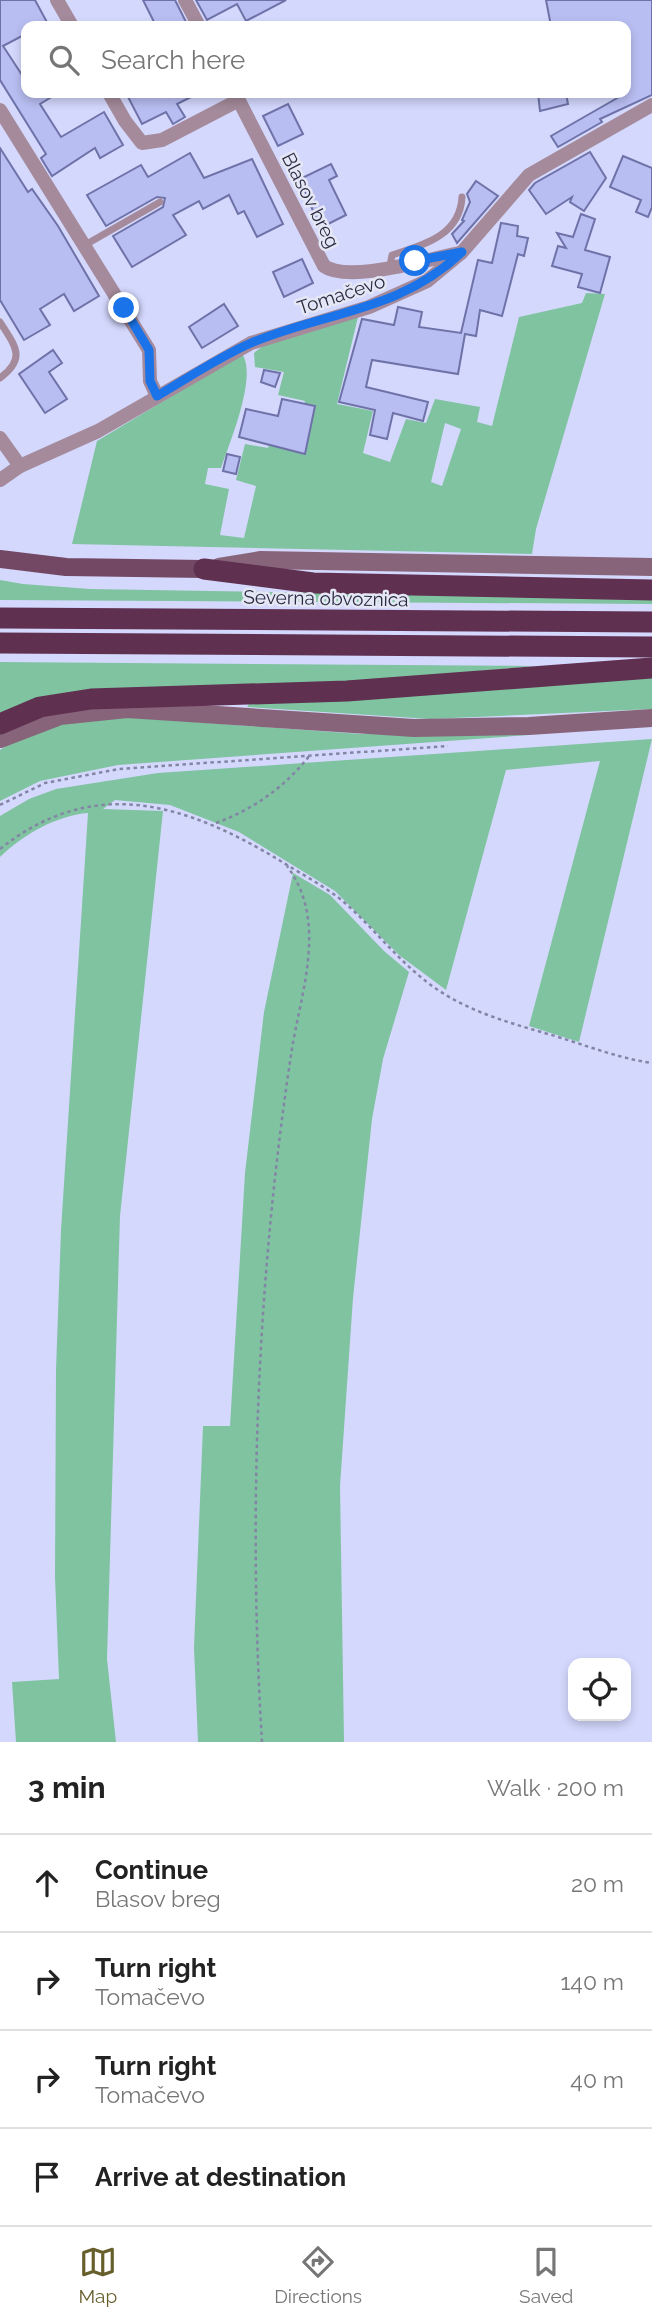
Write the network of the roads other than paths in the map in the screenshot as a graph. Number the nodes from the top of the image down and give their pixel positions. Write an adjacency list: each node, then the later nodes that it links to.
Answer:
1 (57, 0): 3 (street)
2 (185, 0): 4 (street)
3 (69, 21)
4 (196, 21)
5 (112, 98): 6 (street, Blasov breg)
6 (234, 98)
7 (238, 98): 14 (street, Blasov breg)
8 (652, 105): 13 (street, Tomačevo)
9 (0, 110): 12 (street)
10 (462, 197): 14 (lane)
11 (160, 202): 12 (lane)
12 (85, 245): 17 (street)
13 (462, 252): 14 (street, Blasov breg); 17 (street, Tomačevo)
14 (390, 266)
15 (0, 322): 16 (lane)
16 (0, 378)
17 (157, 396): 19 (street, Tomačevo)
18 (0, 438): 19 (street)
19 (20, 466): 20 (street, Tomačevo)
20 (0, 480)
21 (0, 559): 23 (main road)
22 (652, 567): 23 (street)
23 (204, 569): 24 (highway)
24 (652, 590)
25 (0, 618): 26 (highway, Severna obvoznica)
26 (652, 622)
27 (0, 643): 28 (highway)
28 (652, 647)
29 (652, 668): 31 (highway)
30 (652, 718): 32 (street)
31 (0, 724)
32 (0, 739)

